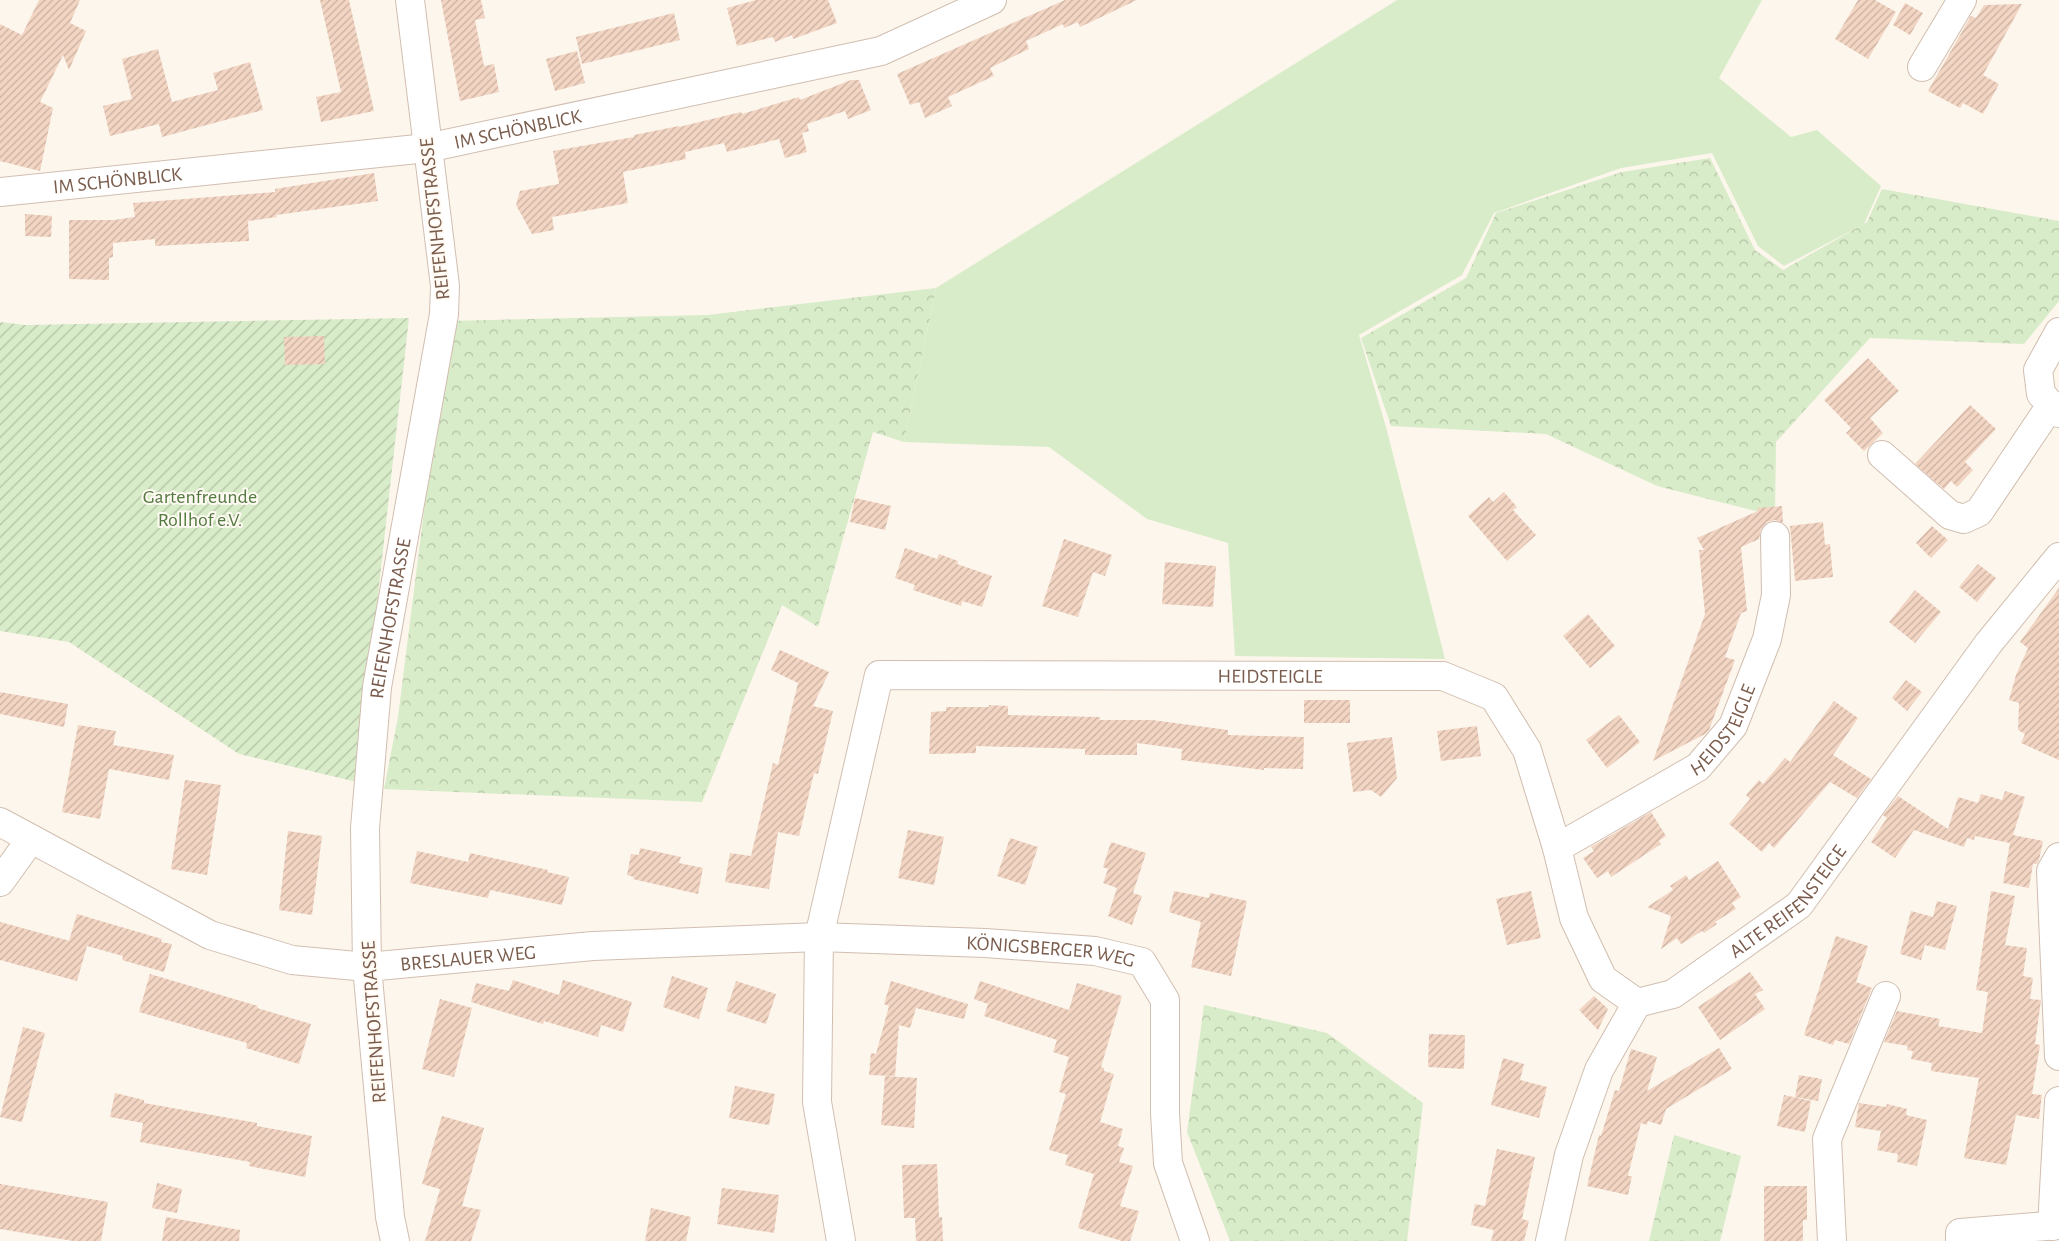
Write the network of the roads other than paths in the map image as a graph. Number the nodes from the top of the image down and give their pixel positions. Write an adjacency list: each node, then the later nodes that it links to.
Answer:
1 (410, 0): 5 (street, REIFENHOFSTRASSE)
2 (992, 0): 5 (street, IM SCHÖNBLICK)
3 (1962, 0): 4 (street)
4 (1922, 67)
5 (427, 148): 6 (street, IM SCHÖNBLICK); 18 (street, REIFENHOFSTRASSE)
6 (0, 192)
7 (2059, 332): 8 (street)
8 (2055, 409): 9 (street)
9 (1882, 456)
10 (1775, 536): 14 (street, HEIDSTEIGLE)
11 (2059, 557): 20 (street, ALTE REIFENSTEIGE)
12 (0, 822): 13 (street, BRESLAUER WEG)
13 (31, 839): 16 (street); 18 (street, BRESLAUER WEG)
14 (1557, 848): 17 (street, HEIDSTEIGLE); 20 (street, HEIDSTEIGLE)
15 (2059, 857): 21 (street)
16 (0, 882)
17 (818, 937): 18 (street, BRESLAUER WEG); 25 (street); 26 (street, KÖNIGSBERGER WEG)
18 (367, 967): 24 (street, REIFENHOFSTRASSE)
19 (1886, 996): 28 (street)
20 (1637, 1003): 27 (street)
21 (2059, 1056)
22 (2059, 1101): 23 (street)
23 (2055, 1226): 29 (street)
24 (395, 1241)
25 (841, 1241)
26 (1195, 1241)
27 (1550, 1241)
28 (1832, 1241)
29 (1960, 1241)

